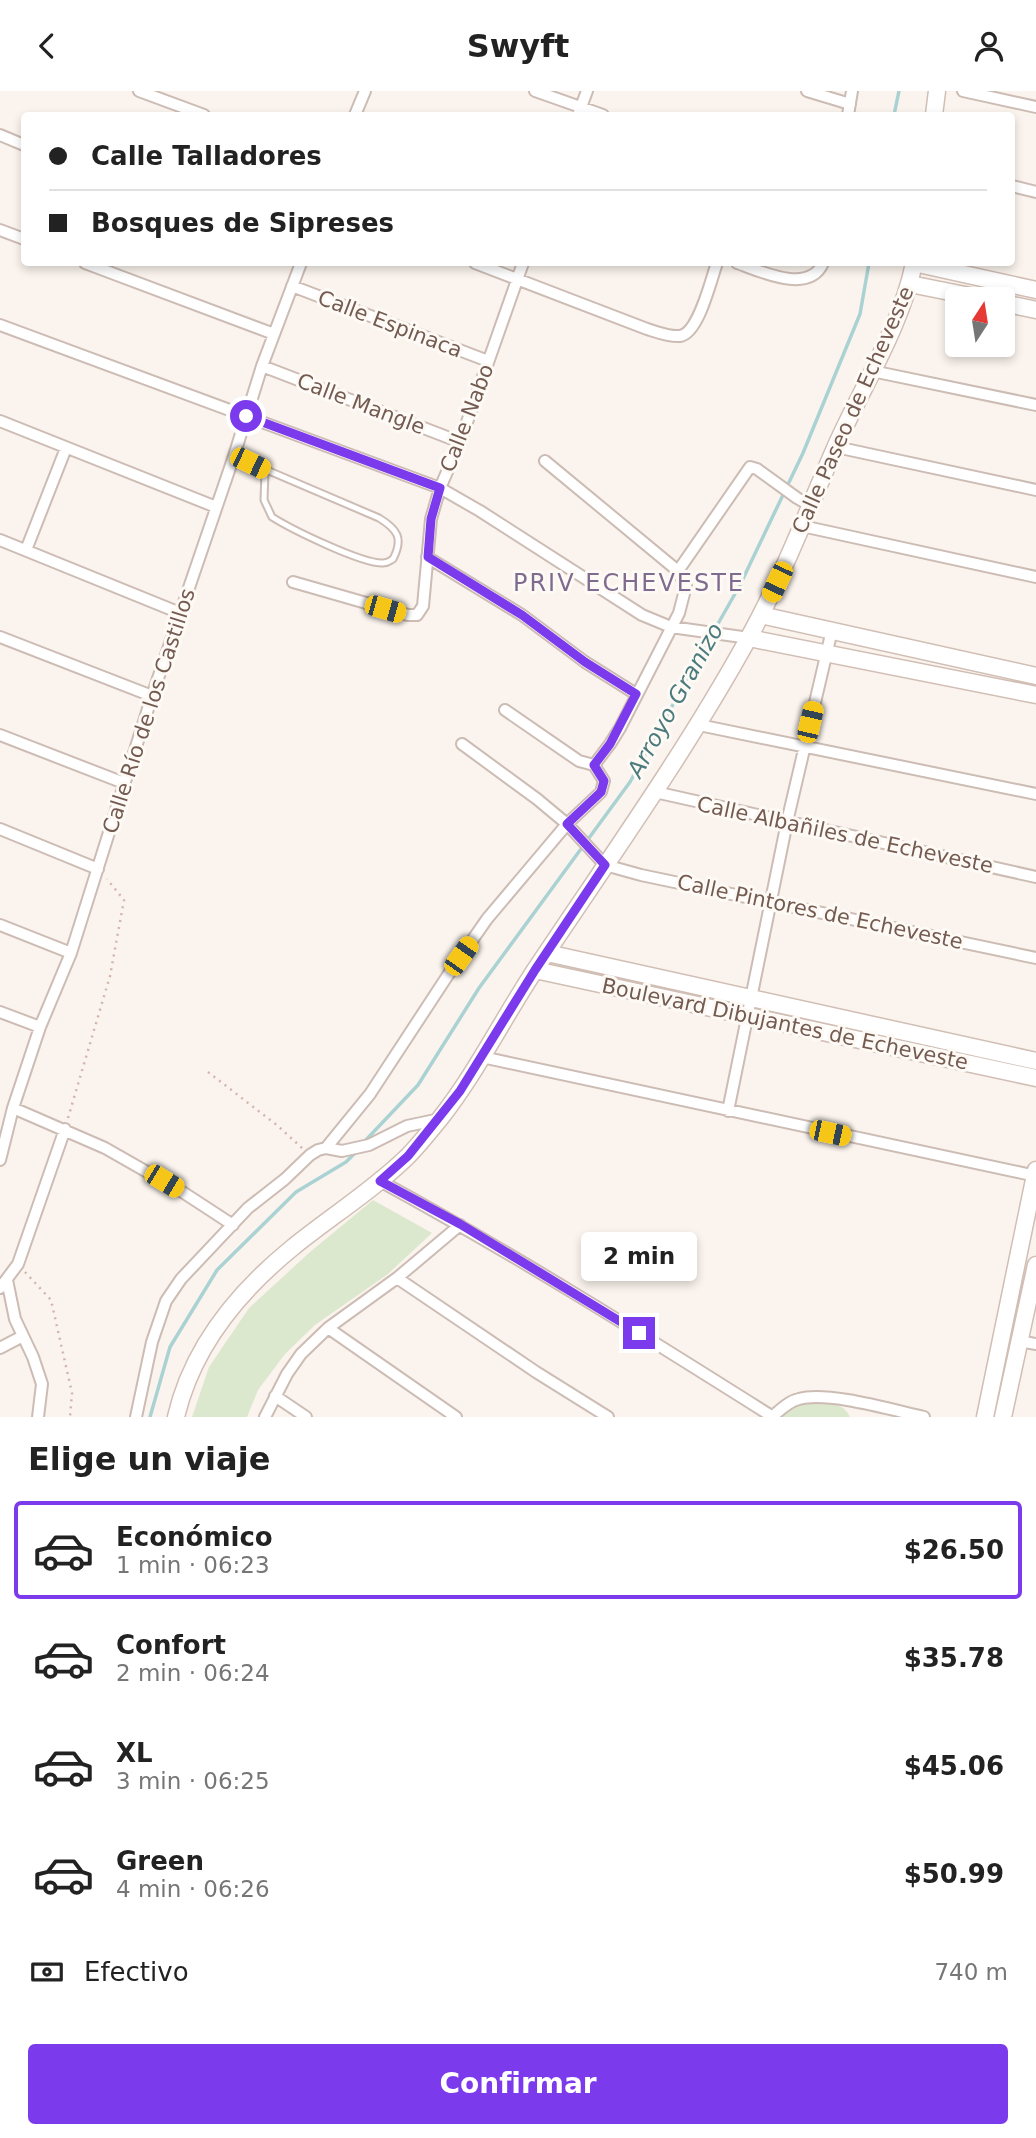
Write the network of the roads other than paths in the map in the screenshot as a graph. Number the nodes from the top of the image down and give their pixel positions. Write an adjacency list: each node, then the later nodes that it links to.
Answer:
1 (139, 91): 11 (street)
2 (535, 91): 13 (street)
3 (587, 91): 13 (street)
4 (807, 91): 10 (street)
5 (852, 91): 10 (street)
6 (937, 91): 14 (street)
7 (963, 91): 9 (street)
8 (361, 92): 12 (street)
9 (1036, 107)
10 (849, 110)
11 (196, 112)
12 (356, 112)
13 (580, 112)
14 (934, 112)
15 (0, 135): 16 (street)
16 (21, 144)
17 (1015, 187): 18 (street)
18 (1036, 192)
19 (0, 230): 20 (street)
20 (21, 238)
21 (93, 266): 38 (street)
22 (300, 266): 32 (street, Calle Río de los Castillos)
23 (482, 266): 30 (street)
24 (522, 266): 30 (street, Calle Nabo)
25 (716, 266): 30 (street)
26 (747, 266): 27 (street)
27 (821, 266)
28 (913, 266): 31 (street, Calle Paseo de Echeveste)
29 (928, 266): 33 (street)
30 (517, 280): 39 (street, Calle Nabo)
31 (910, 284): 34 (street); 41 (street, Calle Paseo de Echeveste)
32 (292, 286): 38 (street, Calle Río de los Castillos); 39 (street, Calle Espinaca)
33 (1036, 290)
34 (945, 291)
35 (1015, 306): 36 (street)
36 (1036, 310)
37 (0, 325): 43 (street)
38 (274, 334): 40 (street, Calle Río de los Castillos)
39 (488, 361): 45 (street, Calle Nabo)
40 (262, 366): 43 (street, Calle Río de los Castillos); 45 (street, Calle Mangle)
41 (872, 371): 42 (street); 46 (street, Calle Paseo de Echeveste)
42 (1036, 405)
43 (246, 416): 48 (street, Calle Río de los Castillos); 51 (street)
44 (0, 421): 47 (street)
45 (460, 442): 51 (street, Calle Nabo)
46 (836, 447): 52 (street); 53 (street, Calle Paseo de Echeveste)
47 (66, 448): 54 (street); 57 (street)
48 (234, 456): 50 (lane); 54 (street, Calle Río de los Castillos)
49 (545, 461): 59 (street)
50 (265, 471): 50 (lane)
51 (440, 488): 58 (street, Calle Nabo); 64 (street)
52 (1036, 490)
53 (811, 506): 55 (street, Calle Paseo de Echeveste); 59 (street)
54 (216, 507): 62 (street, Calle Río de los Castillos)
55 (802, 526): 60 (street); 63 (street, Calle Paseo de Echeveste)
56 (0, 540): 57 (street)
57 (26, 550): 62 (street)
58 (428, 557): 61 (street, Calle Nabo); 70 (street)
59 (678, 571): 64 (street)
60 (1036, 577)
61 (293, 582)
62 (180, 613): 72 (street, Calle Río de los Castillos)
63 (761, 615): 65 (street); 67 (street, Calle Paseo de Echeveste)
64 (675, 628): 67 (street); 70 (street)
65 (832, 630): 68 (street); 69 (street)
66 (0, 637): 72 (street)
67 (749, 638): 68 (street); 74 (street, Calle Paseo de Echeveste)
68 (826, 653): 71 (street); 77 (street)
69 (1036, 676)
70 (636, 694): 78 (street)
71 (1036, 695)
72 (152, 697): 79 (street, Calle Río de los Castillos)
73 (505, 710): 78 (street)
74 (699, 725): 77 (street); 80 (street, Calle Paseo de Echeveste)
75 (0, 735): 79 (street)
76 (462, 744): 83 (street)
77 (804, 745): 81 (street); 82 (street)
78 (594, 765): 83 (street)
79 (124, 783): 86 (street, Calle Río de los Castillos)
80 (654, 792): 82 (street, Calle Albañiles de Echeveste); 85 (street, Calle Paseo de Echeveste)
81 (1036, 794)
82 (787, 822): 87 (street, Calle Albañiles de Echeveste); 88 (street)
83 (572, 828): 85 (street); 106 (street)
84 (0, 829): 86 (street)
85 (605, 865): 88 (street, Calle Pintores de Echeveste); 91 (street, Calle Paseo de Echeveste)
86 (98, 869): 90 (street, Calle Río de los Castillos)
87 (1036, 877)
88 (772, 903): 92 (street, Calle Pintores de Echeveste); 94 (street)
89 (0, 925): 90 (street)
90 (71, 953): 97 (street, Calle Río de los Castillos)
91 (547, 953): 93 (street, Calle Paseo de Echeveste); 94 (street, Boulevard Dibujantes de Echeveste)
92 (1036, 958)
93 (535, 970): 96 (street, Boulevard Dibujantes de Echeveste); 98 (street, Calle Paseo de Echeveste)
94 (751, 997): 96 (street); 99 (street, Boulevard Dibujantes de Echeveste)
95 (0, 1012): 97 (street)
96 (746, 1016): 100 (street, Boulevard Dibujantes de Echeveste); 102 (street)
97 (40, 1027): 101 (street, Calle Río de los Castillos)
98 (482, 1057): 102 (street); 103 (street, Calle Paseo de Echeveste)
99 (1036, 1061)
100 (1036, 1078)
101 (13, 1108): 104 (street); 105 (street, Calle Río de los Castillos)
102 (728, 1111): 108 (street)
103 (440, 1119): 106 (street); 109 (street, Calle Paseo de Echeveste)
104 (65, 1129): 111 (street); 114 (street)
105 (1, 1144): 107 (street, Calle Río de los Castillos)
106 (326, 1148): 111 (street)
107 (0, 1160)
108 (1036, 1174): 131 (street)
109 (380, 1181): 110 (street); 124 (street, Calle Paseo de Echeveste)
110 (460, 1224): 113 (street); 129 (street)
111 (233, 1225): 123 (street)
112 (1036, 1265): 117 (street)
113 (397, 1278): 115 (street); 128 (street)
114 (4, 1284): 116 (street)
115 (328, 1328): 120 (street); 127 (street)
116 (22, 1336): 119 (street); 122 (street)
117 (1019, 1341): 118 (street); 132 (street)
118 (1036, 1344)
119 (0, 1348)
120 (275, 1396): 125 (street); 126 (street)
121 (870, 1411): 129 (street); 130 (street)
122 (38, 1417)
123 (136, 1417)
124 (176, 1417)
125 (265, 1417)
126 (306, 1417)
127 (456, 1417)
128 (608, 1417)
129 (773, 1417)
130 (924, 1417)
131 (985, 1417)
132 (1003, 1417)

